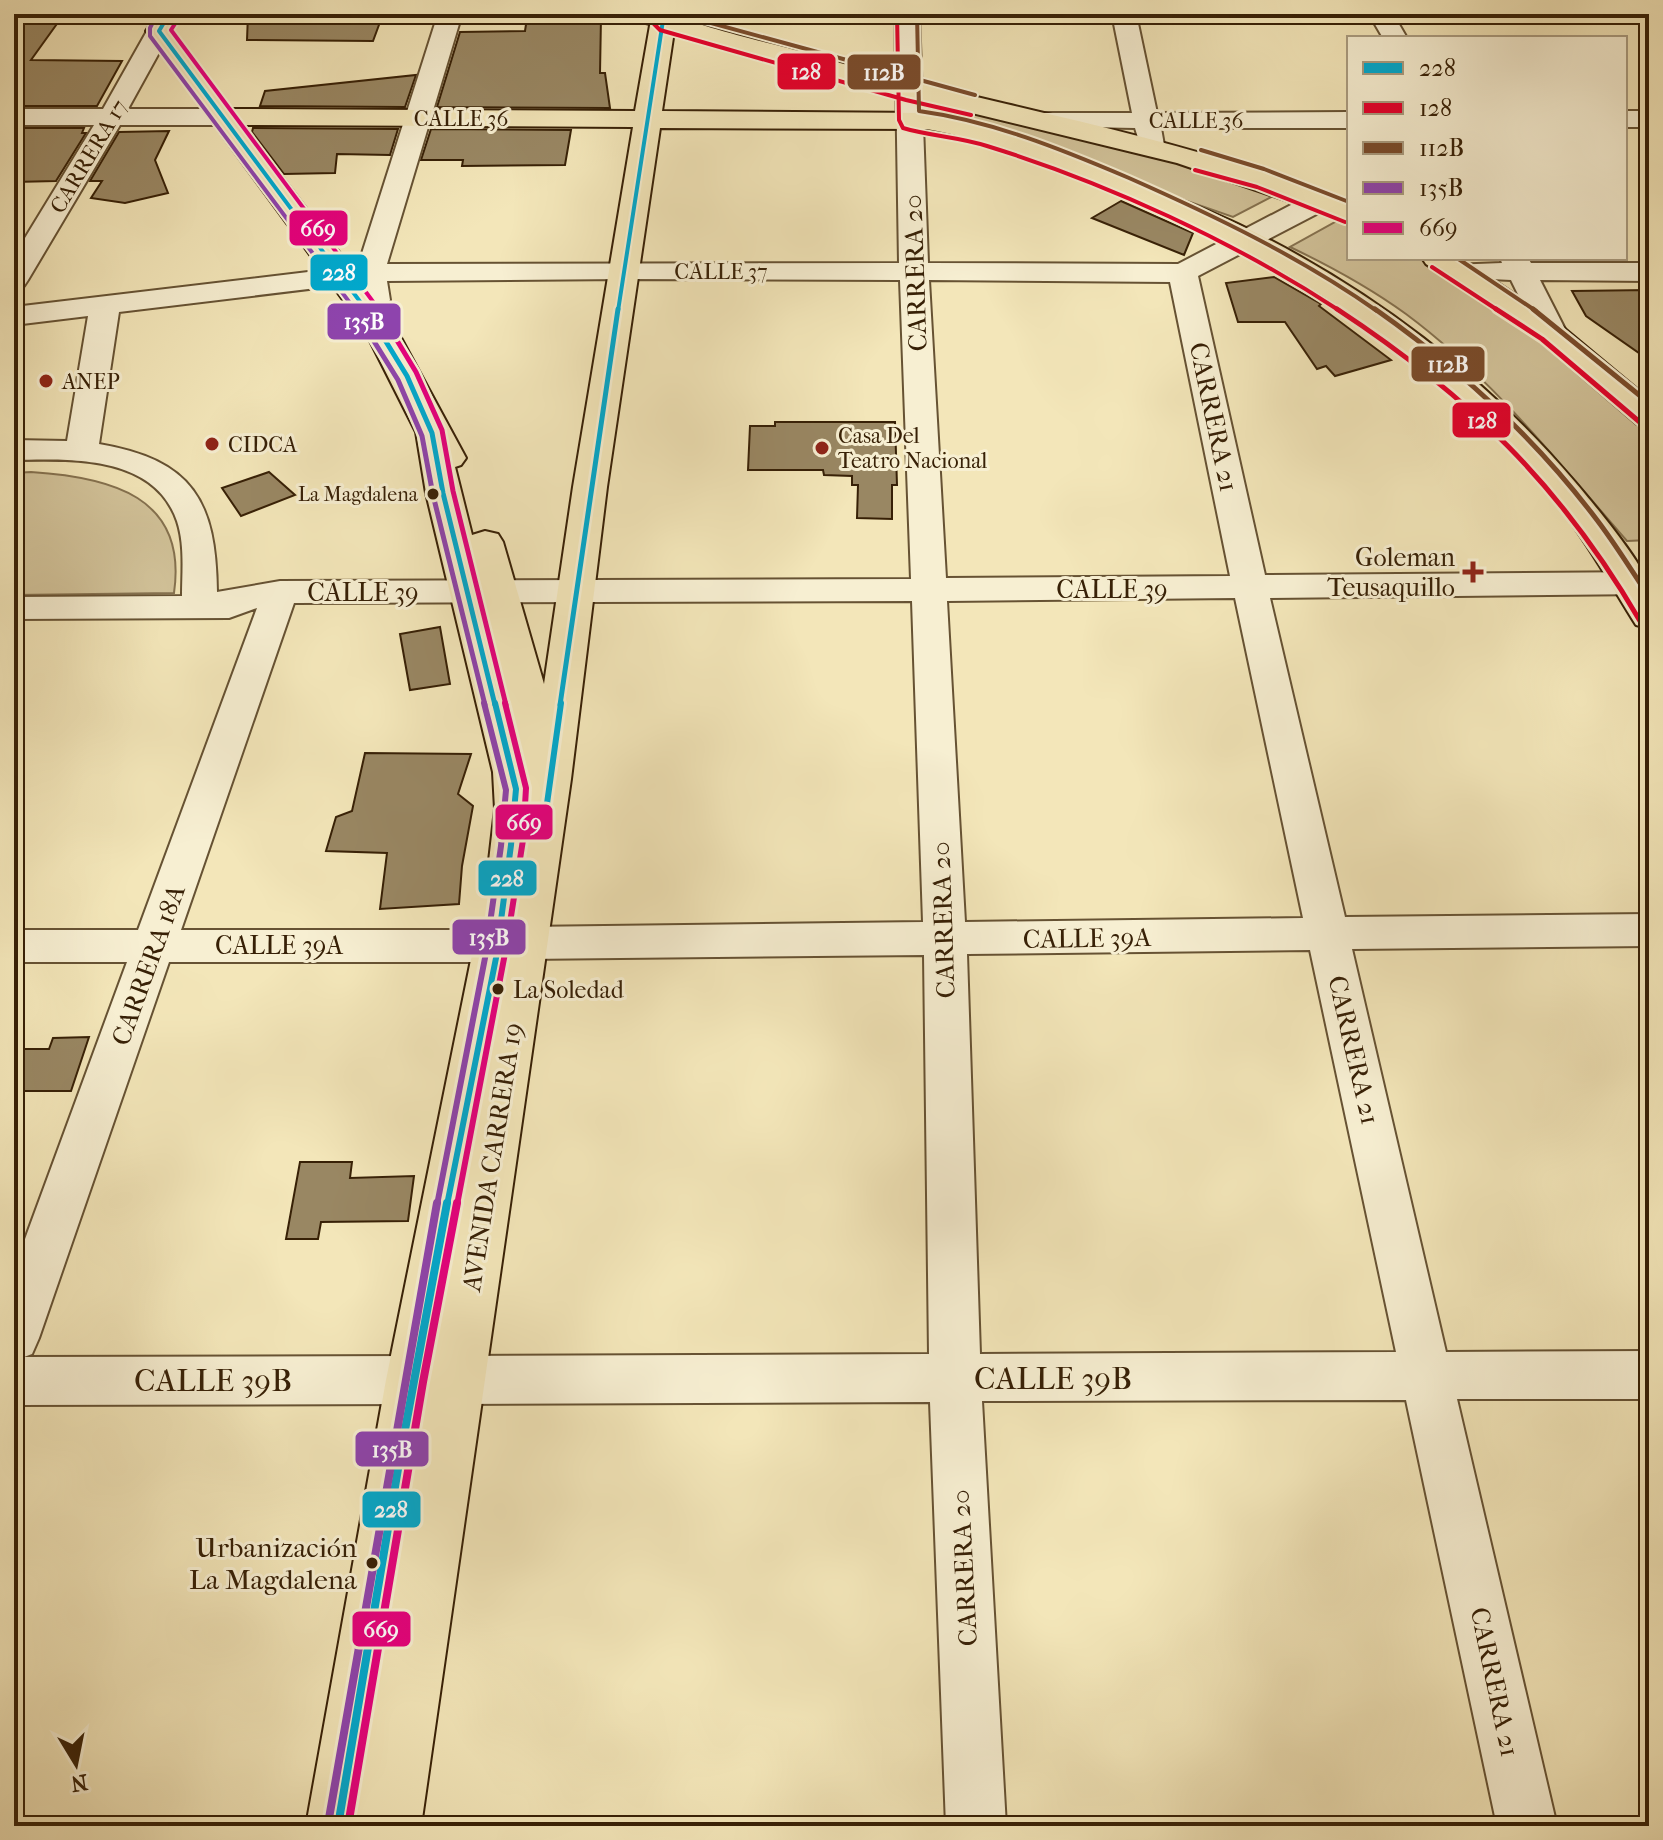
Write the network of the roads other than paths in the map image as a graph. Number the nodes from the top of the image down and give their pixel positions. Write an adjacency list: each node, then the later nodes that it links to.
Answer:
1 (450, 14): 12 (street)
2 (907, 14): 8 (street, CARRERA 20)
3 (1124, 14): 17 (street)
4 (1381, 14): 7 (street)
5 (657, 16): 8 (main road); 13 (main road, AVENIDA CARRERA 19)
6 (164, 23): 10 (street, CARRERA 17); 11 (main road)
7 (1394, 36)
8 (909, 105): 13 (main road, CALLE 36); 17 (main road); 20 (main road); 24 (street, CARRERA 20)
9 (14, 117): 10 (street, CALLE 36)
10 (112, 117): 11 (street, CALLE 36); 28 (street, CARRERA 17)
11 (225, 117): 12 (main road, CALLE 36); 27 (main road)
12 (417, 118): 13 (main road, CALLE 36); 27 (street)
13 (648, 119): 23 (main road, AVENIDA CARRERA 19)
14 (1627, 119): 15 (street)
15 (1649, 119)
16 (1347, 120): 17 (street, CALLE 36)
17 (1148, 133): 18 (main road)
18 (1320, 201): 19 (main road); 20 (street, CALLE 37)
19 (1347, 212)
20 (1247, 240): 26 (street, CALLE 37); 36 (main road)
21 (1449, 265): 22 (street); 32 (main road)
22 (1518, 265): 25 (street); 32 (street)
23 (625, 270): 24 (street, CALLE 37); 27 (street, CALLE 37); 39 (main road, AVENIDA CARRERA 19)
24 (914, 272): 26 (street, CALLE 37); 38 (street, CARRERA 20)
25 (1649, 272)
26 (1183, 273): 37 (street, CARRERA 21)
27 (356, 274): 30 (street, CALLE 37); 41 (main road)
28 (14, 280)
29 (14, 304): 30 (street, CALLE 37)
30 (105, 305): 31 (street, CALLE 37); 34 (street)
31 (14, 316)
32 (1552, 333): 33 (main road)
33 (1649, 417)
34 (82, 449): 35 (street); 42 (street)
35 (14, 450)
36 (1640, 583): 37 (street, CALLE 39); 44 (main road)
37 (1251, 588): 38 (street, CALLE 39); 47 (street, CARRERA 21)
38 (929, 590): 39 (street, CALLE 39); 48 (street, CARRERA 20)
39 (576, 593): 41 (street, CALLE 39); 45 (main road, AVENIDA CARRERA 19)
40 (277, 599): 41 (street, CALLE 39); 42 (street, CALLE 39); 49 (street, CARRERA 18A)
41 (486, 599): 45 (main road)
42 (200, 607): 43 (street, CALLE 39)
43 (16, 612)
44 (1649, 616)
45 (532, 775): 50 (main road, AVENIDA CARRERA 19)
46 (1649, 930): 47 (street, CALLE 39A)
47 (1328, 935): 48 (street, CALLE 39A); 54 (street, CARRERA 21)
48 (945, 940): 50 (street, CALLE 39A); 55 (street, CARRERA 20)
49 (156, 945): 50 (street, CALLE 39A); 51 (street, CALLE 39A); 52 (street, CARRERA 18A)
50 (511, 945): 56 (main road, AVENIDA CARRERA 19)
51 (14, 946)
52 (14, 1338)
53 (1649, 1375): 54 (street, CALLE 39B)
54 (1427, 1376): 55 (street, CALLE 39B); 61 (street, CARRERA 21)
55 (955, 1378): 56 (street, CALLE 39B); 60 (street, CARRERA 20)
56 (434, 1380): 57 (street, CALLE 39B); 58 (main road, AVENIDA CARRERA 19); 59 (main road, AVENIDA CARRERA 19)
57 (14, 1381)
58 (338, 1826)
59 (389, 1826)
60 (976, 1826)
61 (1527, 1826)

